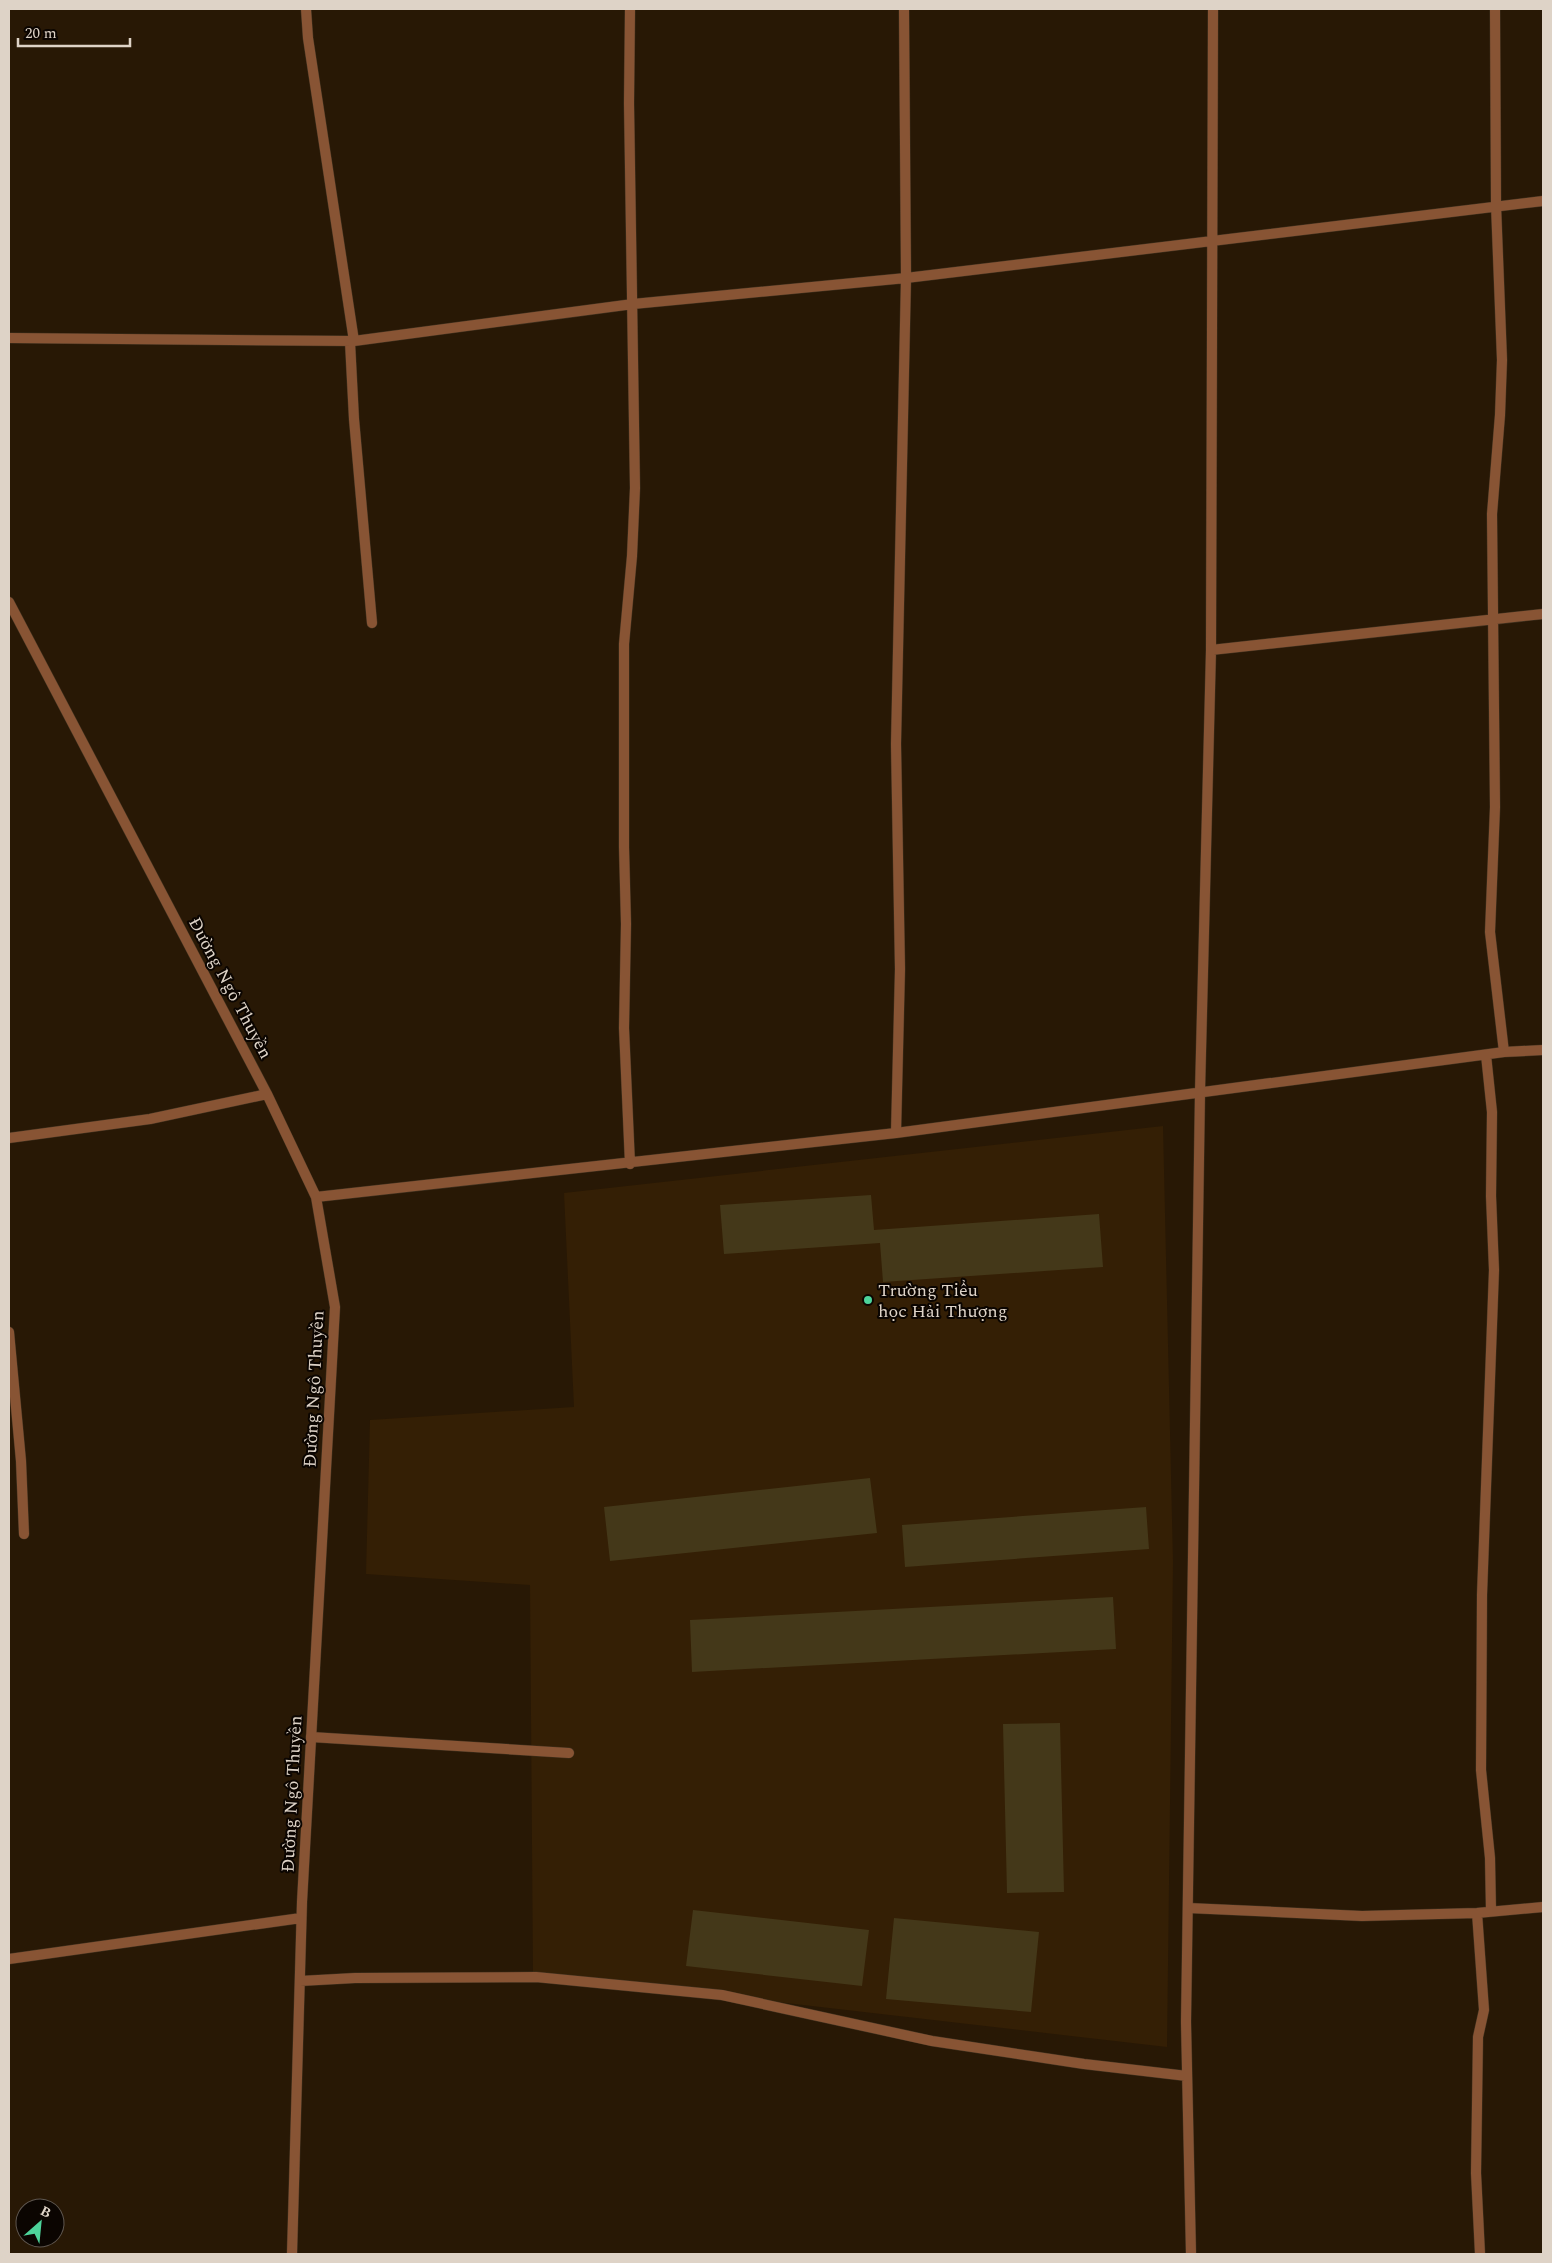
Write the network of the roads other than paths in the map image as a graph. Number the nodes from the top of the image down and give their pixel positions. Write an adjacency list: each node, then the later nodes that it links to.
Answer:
1 (306, 9): 12 (street)
2 (630, 9): 10 (street)
3 (904, 9): 9 (street)
4 (1214, 9): 8 (street)
5 (1496, 9): 7 (street)
6 (1543, 201): 7 (street)
7 (1496, 205): 8 (street); 15 (street)
8 (1214, 239): 9 (street); 17 (street)
9 (906, 278): 10 (street); 23 (street)
10 (633, 304): 12 (street); 25 (street)
11 (9, 338): 12 (street)
12 (354, 341): 16 (street)
13 (9, 602): 22 (street, Đường Ngô Thuyền)
14 (1543, 614): 15 (street)
15 (1492, 621): 17 (street); 19 (street)
16 (372, 623)
17 (1211, 650): 21 (street)
18 (1543, 1050): 19 (street)
19 (1504, 1052): 20 (street)
20 (1486, 1055): 21 (street); 33 (street)
21 (1200, 1092): 23 (street); 32 (street)
22 (267, 1094): 24 (street); 26 (street, Đường Ngô Thuyền)
23 (896, 1133): 25 (street)
24 (9, 1138)
25 (630, 1164): 26 (street)
26 (316, 1197): 29 (street, Đường Ngô Thuyền)
27 (9, 1332): 28 (street)
28 (24, 1534)
29 (311, 1737): 30 (street); 35 (street, Đường Ngô Thuyền)
30 (568, 1753)
31 (1543, 1907): 33 (street)
32 (1188, 1908): 34 (street); 38 (street)
33 (1491, 1911): 34 (street)
34 (1477, 1913): 41 (street)
35 (302, 1918): 36 (street); 37 (street, Đường Ngô Thuyền)
36 (9, 1959)
37 (300, 1981): 38 (street); 39 (street, Đường Ngô Thuyền)
38 (1187, 2076): 40 (street)
39 (292, 2254)
40 (1192, 2254)
41 (1480, 2254)

